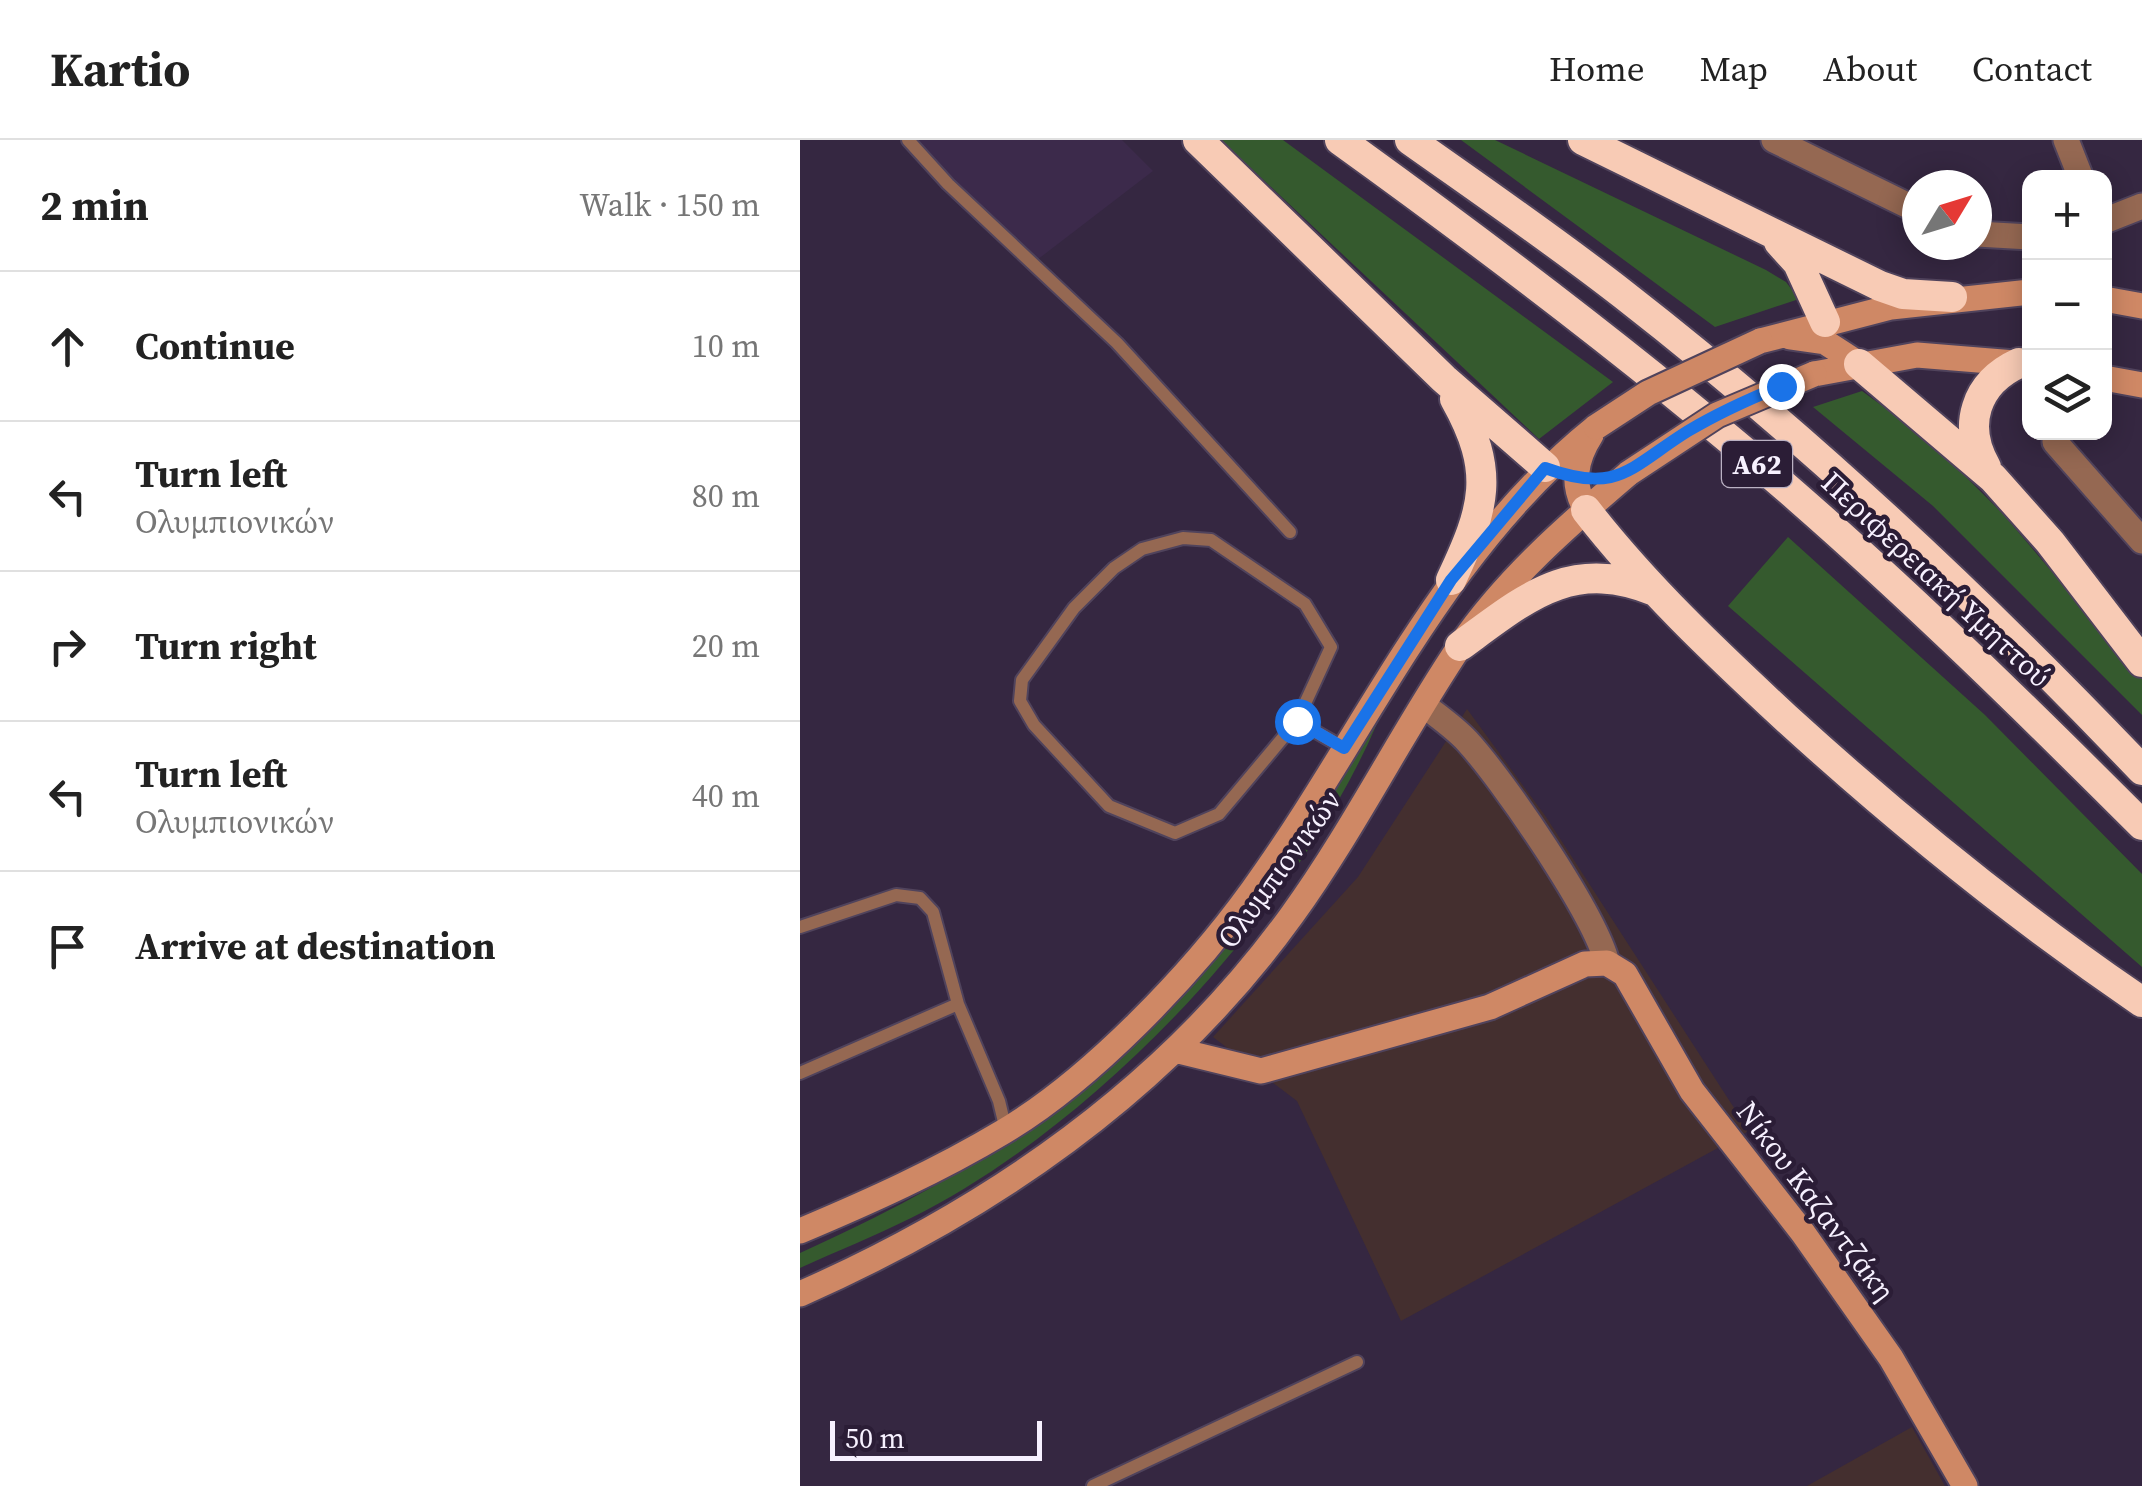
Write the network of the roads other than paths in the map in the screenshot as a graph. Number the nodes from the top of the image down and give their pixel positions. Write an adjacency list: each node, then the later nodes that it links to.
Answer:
1 (908, 140): 34 (lane)
2 (1198, 140): 24 (highway)
3 (1340, 140): 44 (highway, Περιφερειακή Υμηττού / Α62)
4 (1410, 140): 43 (highway, Περιφερειακή Υμηττού / Α62)
5 (1584, 140): 12 (highway)
6 (1774, 140): 9 (street)
7 (2066, 140): 8 (street)
8 (2078, 170)
9 (1902, 203)
10 (2142, 206): 11 (street)
11 (2112, 217)
12 (1766, 228): 16 (highway); 19 (highway)
13 (1992, 235): 14 (street)
14 (2022, 236)
15 (2022, 293): 16 (main road)
16 (1952, 298): 19 (main road)
17 (2112, 300): 18 (main road)
18 (2142, 306)
19 (1825, 332): 20 (main road); 23 (main road); 27 (main road, Ολυμπιονικών, bridge)
20 (1859, 364): 21 (main road, Ολυμπιονικών); 23 (main road, Ολυμπιονικών); 31 (highway)
21 (2022, 364)
22 (2022, 365): 31 (highway)
23 (1814, 374): 30 (main road, Ολυμπιονικών, bridge)
24 (1444, 379): 29 (highway); 36 (highway)
25 (2112, 379): 26 (main road)
26 (2142, 385)
27 (1596, 427): 29 (main road, Ολυμπιονικών); 32 (main road)
28 (2055, 442): 35 (street)
29 (1545, 468): 32 (main road); 36 (main road, Ολυμπιονικών)
30 (1629, 473): 32 (main road); 33 (main road, Ολυμπιονικών)
31 (1993, 478): 39 (highway)
32 (1576, 479): 33 (main road)
33 (1586, 510): 37 (highway); 38 (main road, Ολυμπιονικών)
34 (1290, 532)
35 (2142, 542)
36 (1451, 580): 42 (main road, Ολυμπιονικών)
37 (1658, 592): 38 (highway); 47 (highway)
38 (1460, 646): 40 (main road, Ολυμπιονικών)
39 (2142, 662)
40 (1425, 706): 46 (street); 49 (main road, Ολυμπιονικών)
41 (1297, 721): 41 (lane); 42 (lane)
42 (1344, 748): 51 (main road, Ολυμπιονικών)
43 (2142, 770)
44 (2142, 825)
45 (800, 928): 48 (lane)
46 (1607, 963): 49 (main road); 56 (main road, Νίκου Καζαντζάκη)
47 (2142, 1002)
48 (958, 1004): 50 (lane); 51 (lane)
49 (1175, 1050): 53 (main road, Ολυμπιονικών)
50 (800, 1073)
51 (1006, 1130): 52 (main road, Ολυμπιονικών)
52 (801, 1227)
53 (800, 1294)
54 (1357, 1362): 55 (lane)
55 (1093, 1486)
56 (1964, 1486)

